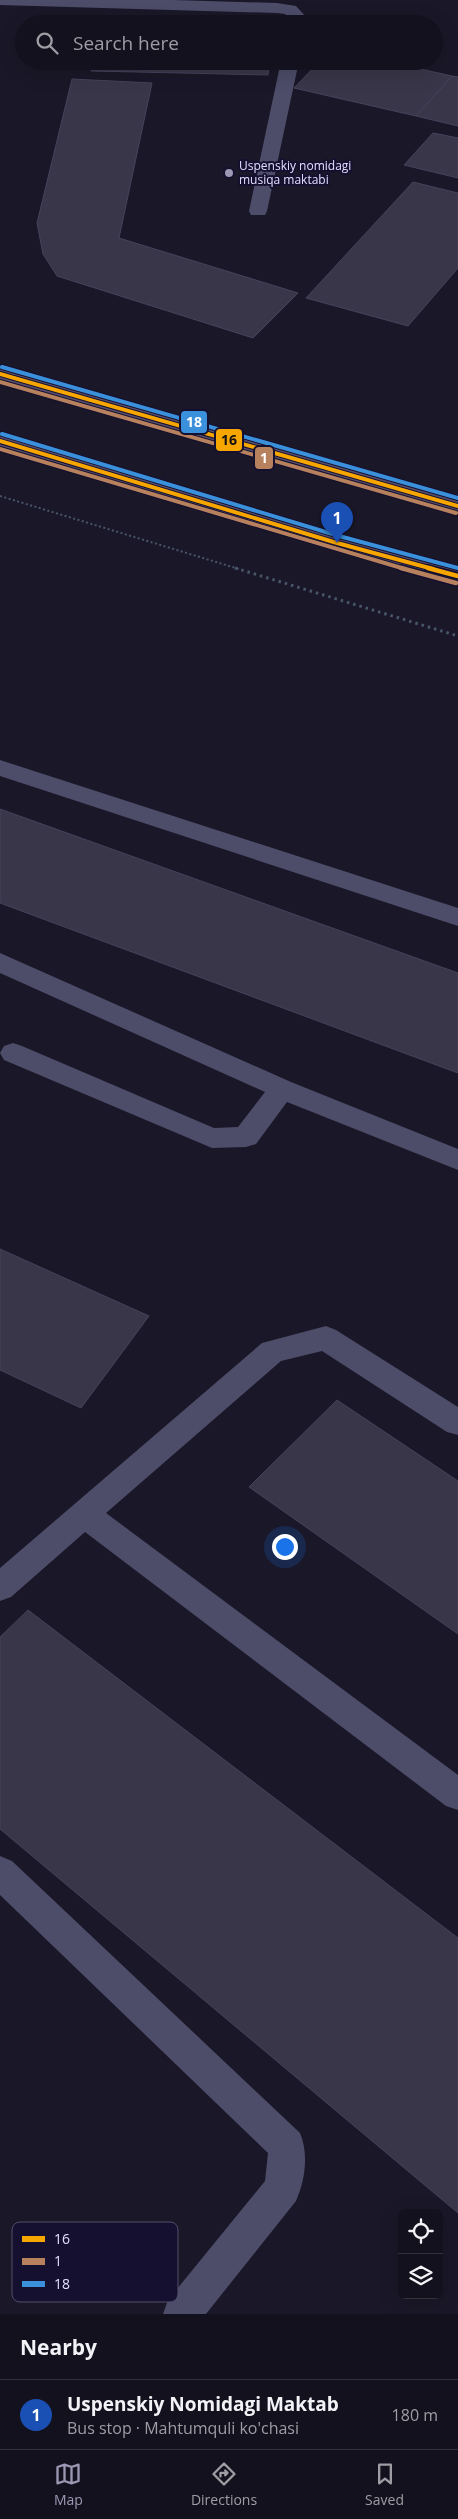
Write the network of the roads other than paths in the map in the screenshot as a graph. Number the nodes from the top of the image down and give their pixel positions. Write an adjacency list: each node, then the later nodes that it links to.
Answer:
1 (0, 0): 2 (lane)
2 (295, 15)
3 (288, 70): 4 (lane)
4 (258, 211)
5 (0, 374): 7 (main road)
6 (0, 441): 8 (main road)
7 (458, 506)
8 (458, 576)
9 (0, 768): 10 (lane)
10 (458, 917)
11 (0, 962): 13 (lane)
12 (13, 1052): 13 (lane)
13 (282, 1089): 14 (lane)
14 (458, 1160)
15 (458, 1423): 16 (lane)
16 (84, 1514): 17 (lane); 18 (lane)
17 (0, 1587)
18 (458, 1795)
19 (0, 1872): 20 (lane)
20 (182, 2314)

